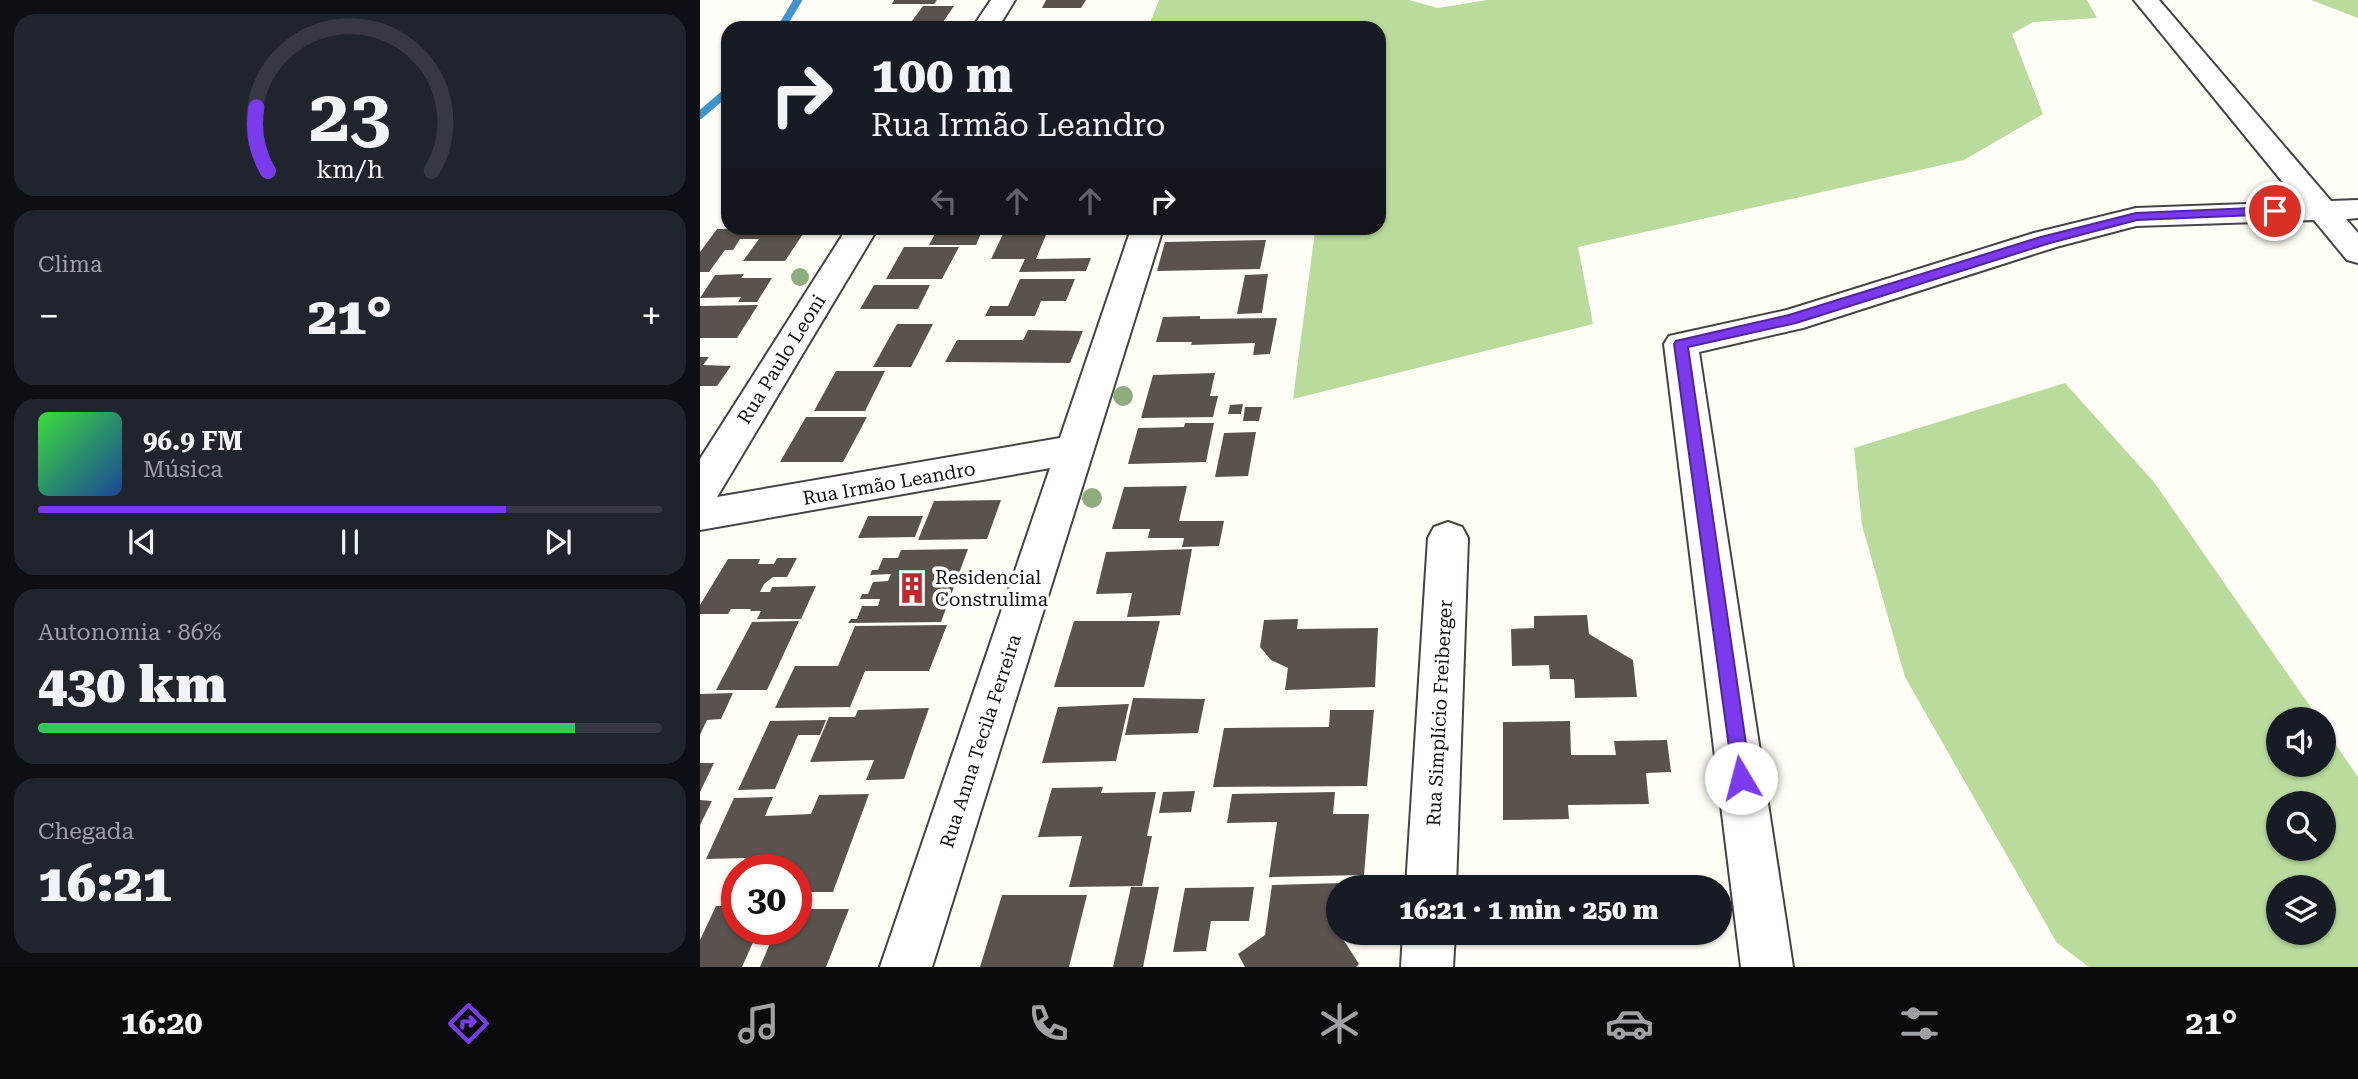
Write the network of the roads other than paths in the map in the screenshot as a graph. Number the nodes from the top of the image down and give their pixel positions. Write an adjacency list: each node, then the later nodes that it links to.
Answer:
1 (1003, 0): 3 (street)
2 (2146, 0): 5 (street)
3 (990, 21)
4 (2358, 209): 5 (street)
5 (2324, 210): 8 (street); 17 (street)
6 (858, 235): 10 (street, Rua Paulo Leoni)
7 (1145, 235): 9 (street, Rua Anna Tecila Ferreira)
8 (2358, 253)
9 (1077, 449): 11 (street, Rua Irmão Leandro); 15 (street, Rua Anna Tecila Ferreira)
10 (700, 491)
11 (700, 515)
12 (1448, 538): 13 (street, Rua Simplício Freiberger)
13 (1432, 875)
14 (1428, 945): 16 (street)
15 (906, 967)
16 (1427, 967)
17 (1767, 967)

